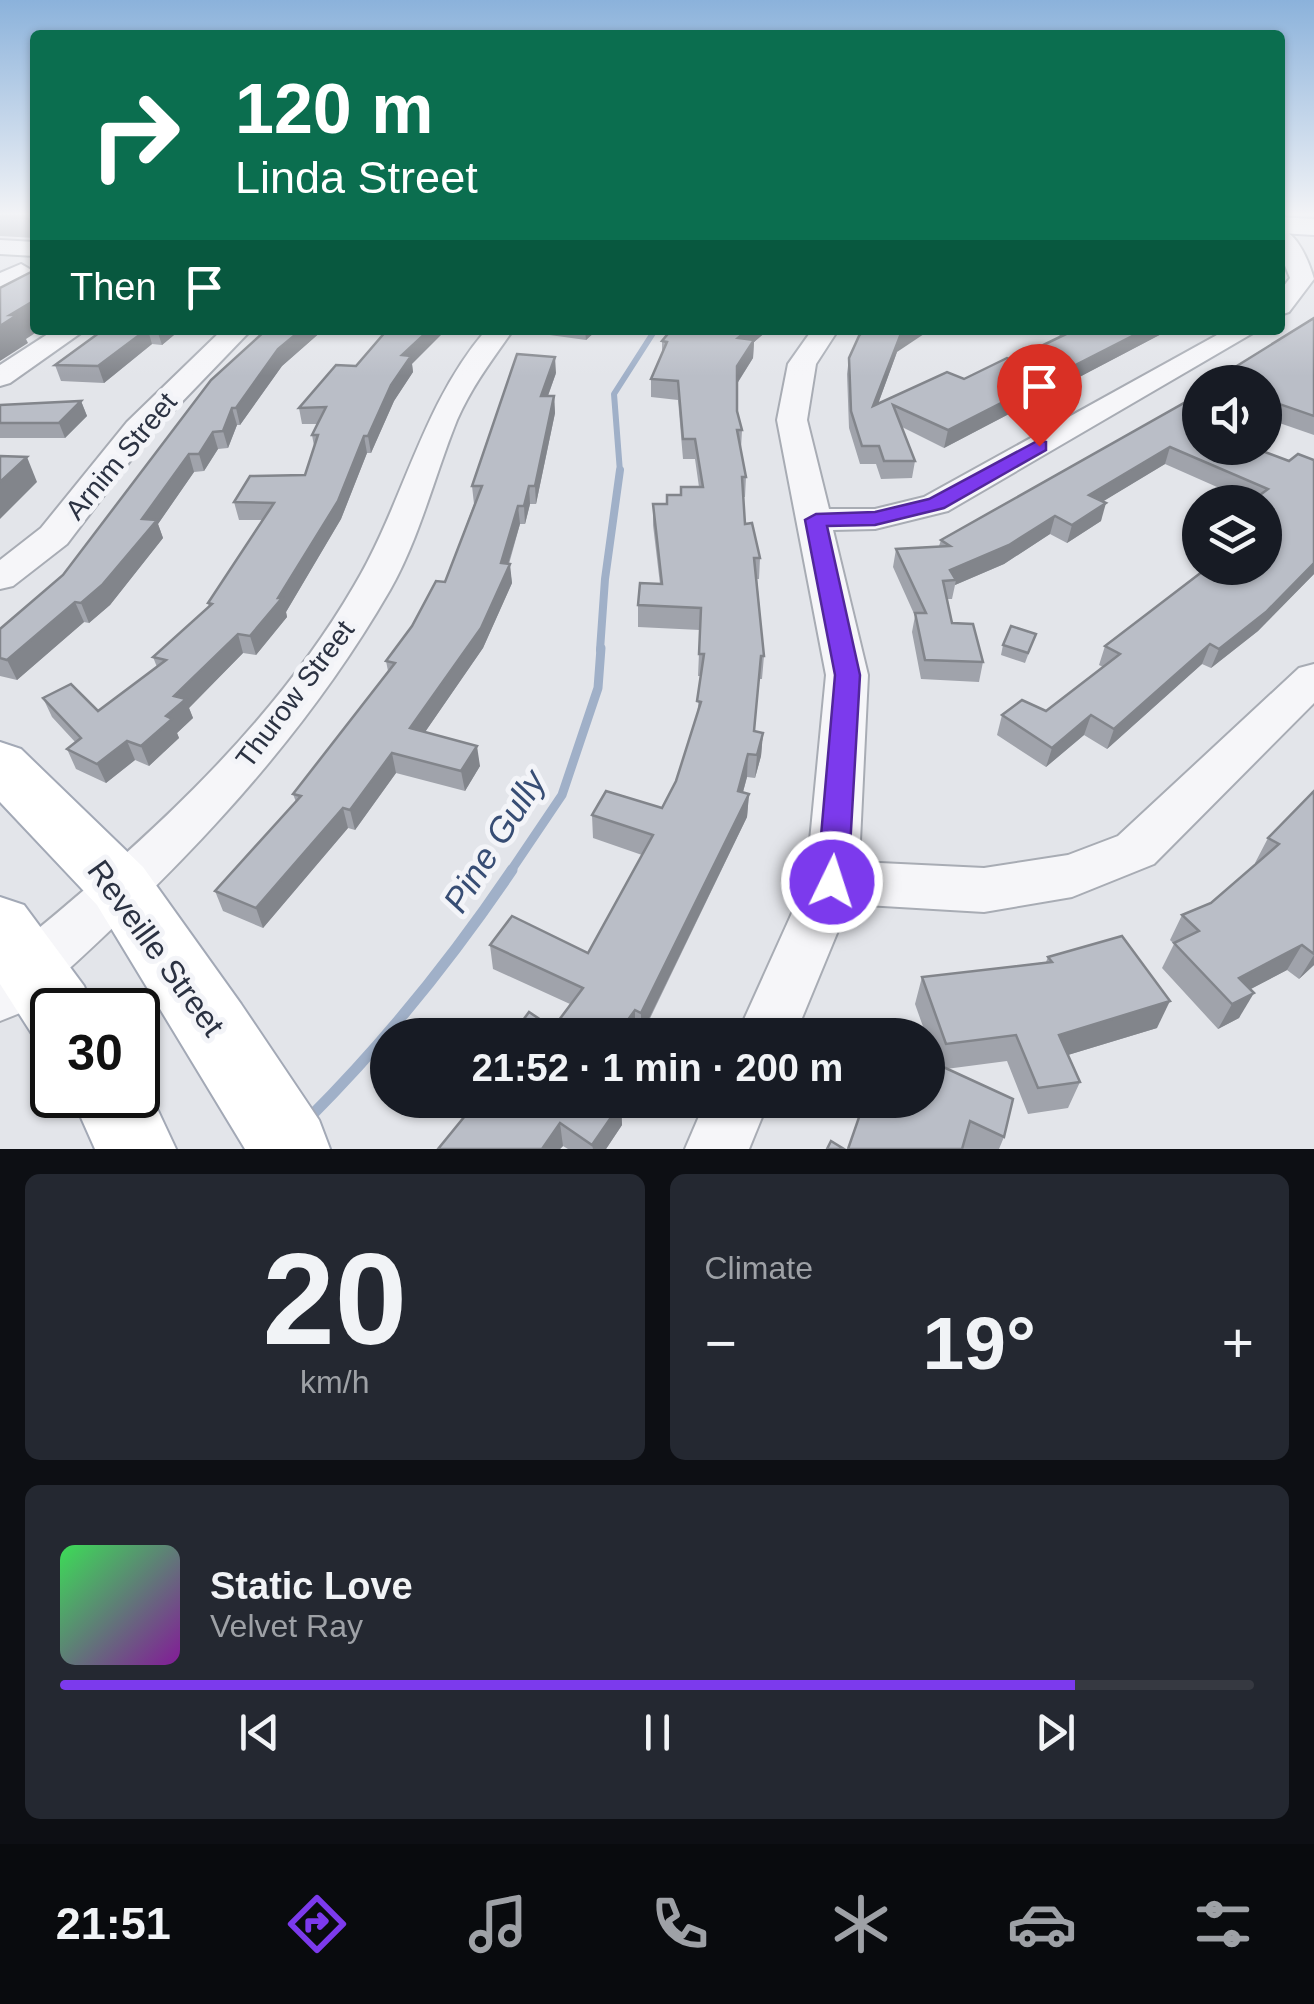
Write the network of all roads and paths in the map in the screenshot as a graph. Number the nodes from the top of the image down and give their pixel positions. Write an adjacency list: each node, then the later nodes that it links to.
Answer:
1 (1299, 269): 3 (street)
2 (19, 280): 4 (street)
3 (1285, 300)
4 (0, 307)
5 (232, 335): 13 (street, Arnim Street)
6 (496, 335): 17 (street, Thurow Street)
7 (822, 335): 12 (street)
8 (1236, 335): 12 (street)
9 (61, 337): 10 (street); 11 (street)
10 (16, 340)
11 (0, 377)
12 (816, 520): 16 (street)
13 (0, 578)
14 (1314, 678): 16 (street)
15 (0, 764): 17 (main road, Reveille Street)
16 (832, 882): 19 (street)
17 (120, 886): 18 (street, Thurow Street); 22 (main road, Reveille Street)
18 (22, 975)
19 (773, 1018)
20 (121, 1118): 23 (main road)
21 (730, 1118): 24 (street)
22 (273, 1120)
23 (136, 1149)
24 (716, 1149)

